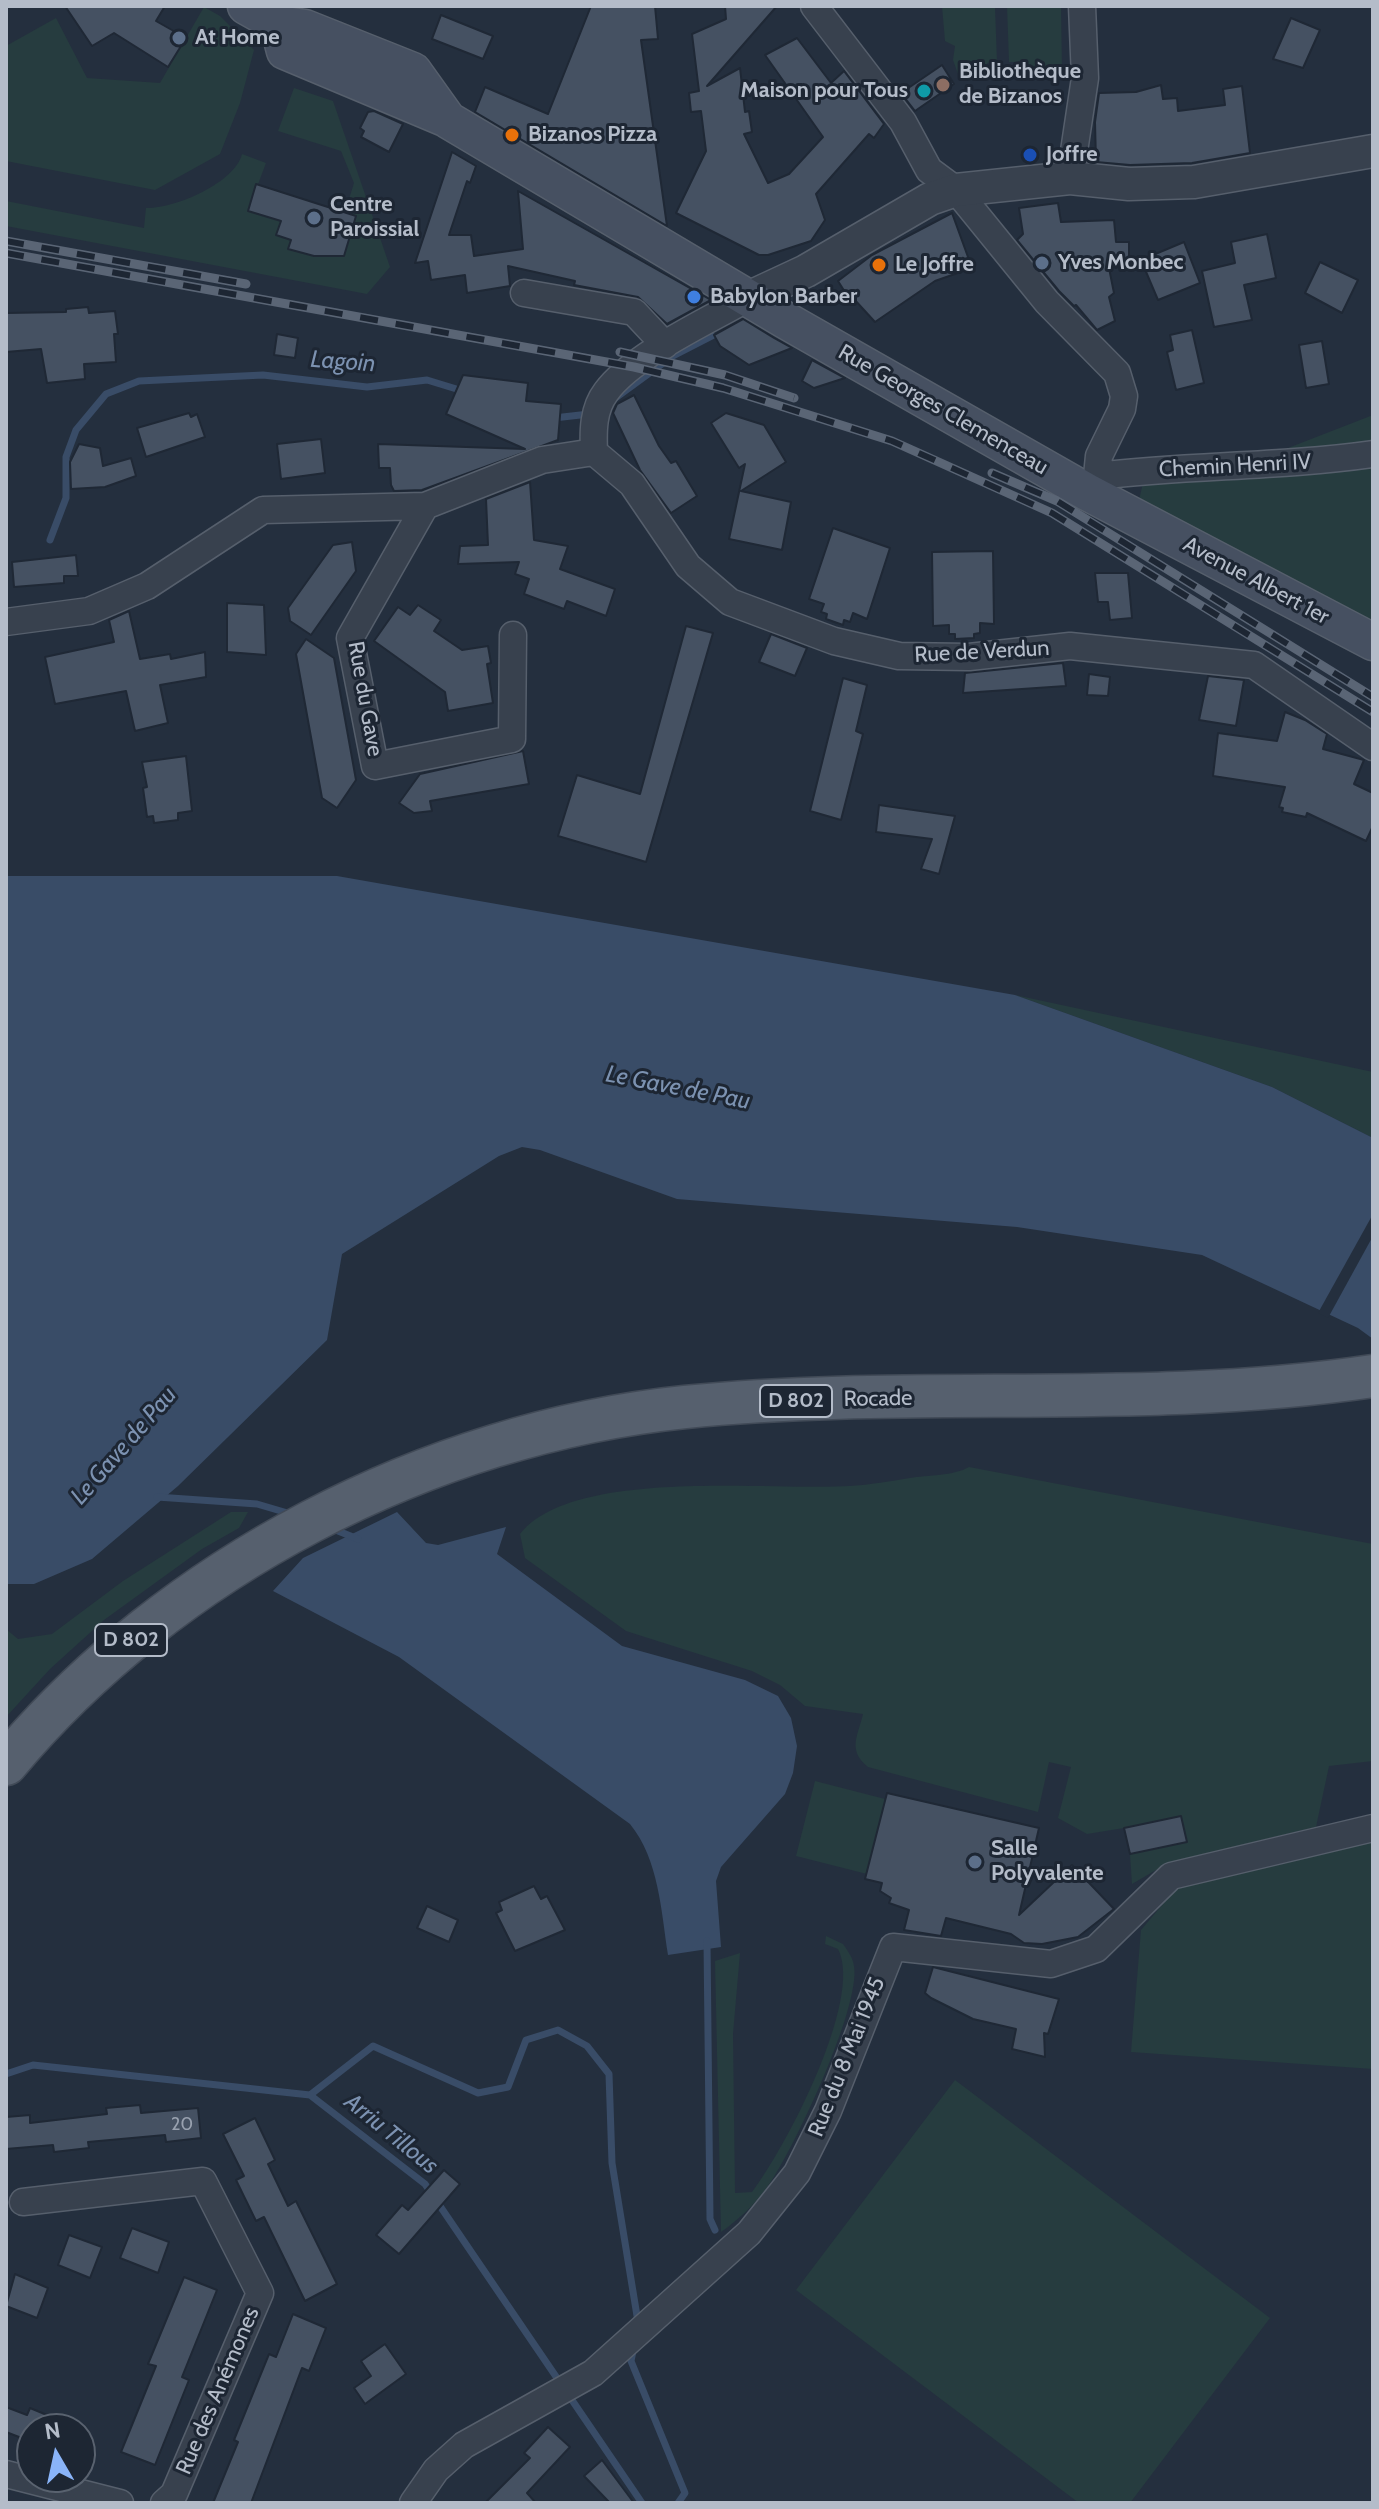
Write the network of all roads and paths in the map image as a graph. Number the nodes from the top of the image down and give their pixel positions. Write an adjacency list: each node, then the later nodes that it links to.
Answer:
1 (246, 6): 4 (main road)
2 (814, 6): 7 (street)
3 (1082, 6): 6 (street)
4 (281, 15): 9 (main road, Rue Georges Clemenceau)
5 (1373, 151): 6 (street)
6 (1070, 178): 7 (street)
7 (956, 190): 9 (street); 13 (street)
8 (524, 293): 10 (street)
9 (748, 298): 10 (street); 13 (main road, Rue Georges Clemenceau)
10 (665, 345): 11 (street)
11 (594, 452): 14 (street); 19 (street, Rue de Verdun)
12 (1373, 454): 13 (street, Chemin Henri IV)
13 (1092, 484): 15 (main road, Rue Georges Clemenceau)
14 (425, 506): 16 (street); 17 (street, Rue du Gave)
15 (1139, 520): 18 (main road, Avenue Albert 1er)
16 (6, 622)
17 (513, 635)
18 (1373, 642)
19 (1373, 747)
20 (1373, 1376): 21 (main road, Rocade / D 802)
21 (6, 1764)
22 (1373, 1828): 25 (street, Rue du 8 Mai 1945)
23 (23, 2202): 27 (street, Rue des Anémones)
24 (6, 2474): 26 (street)
25 (417, 2501)
26 (120, 2503)
27 (164, 2503)

